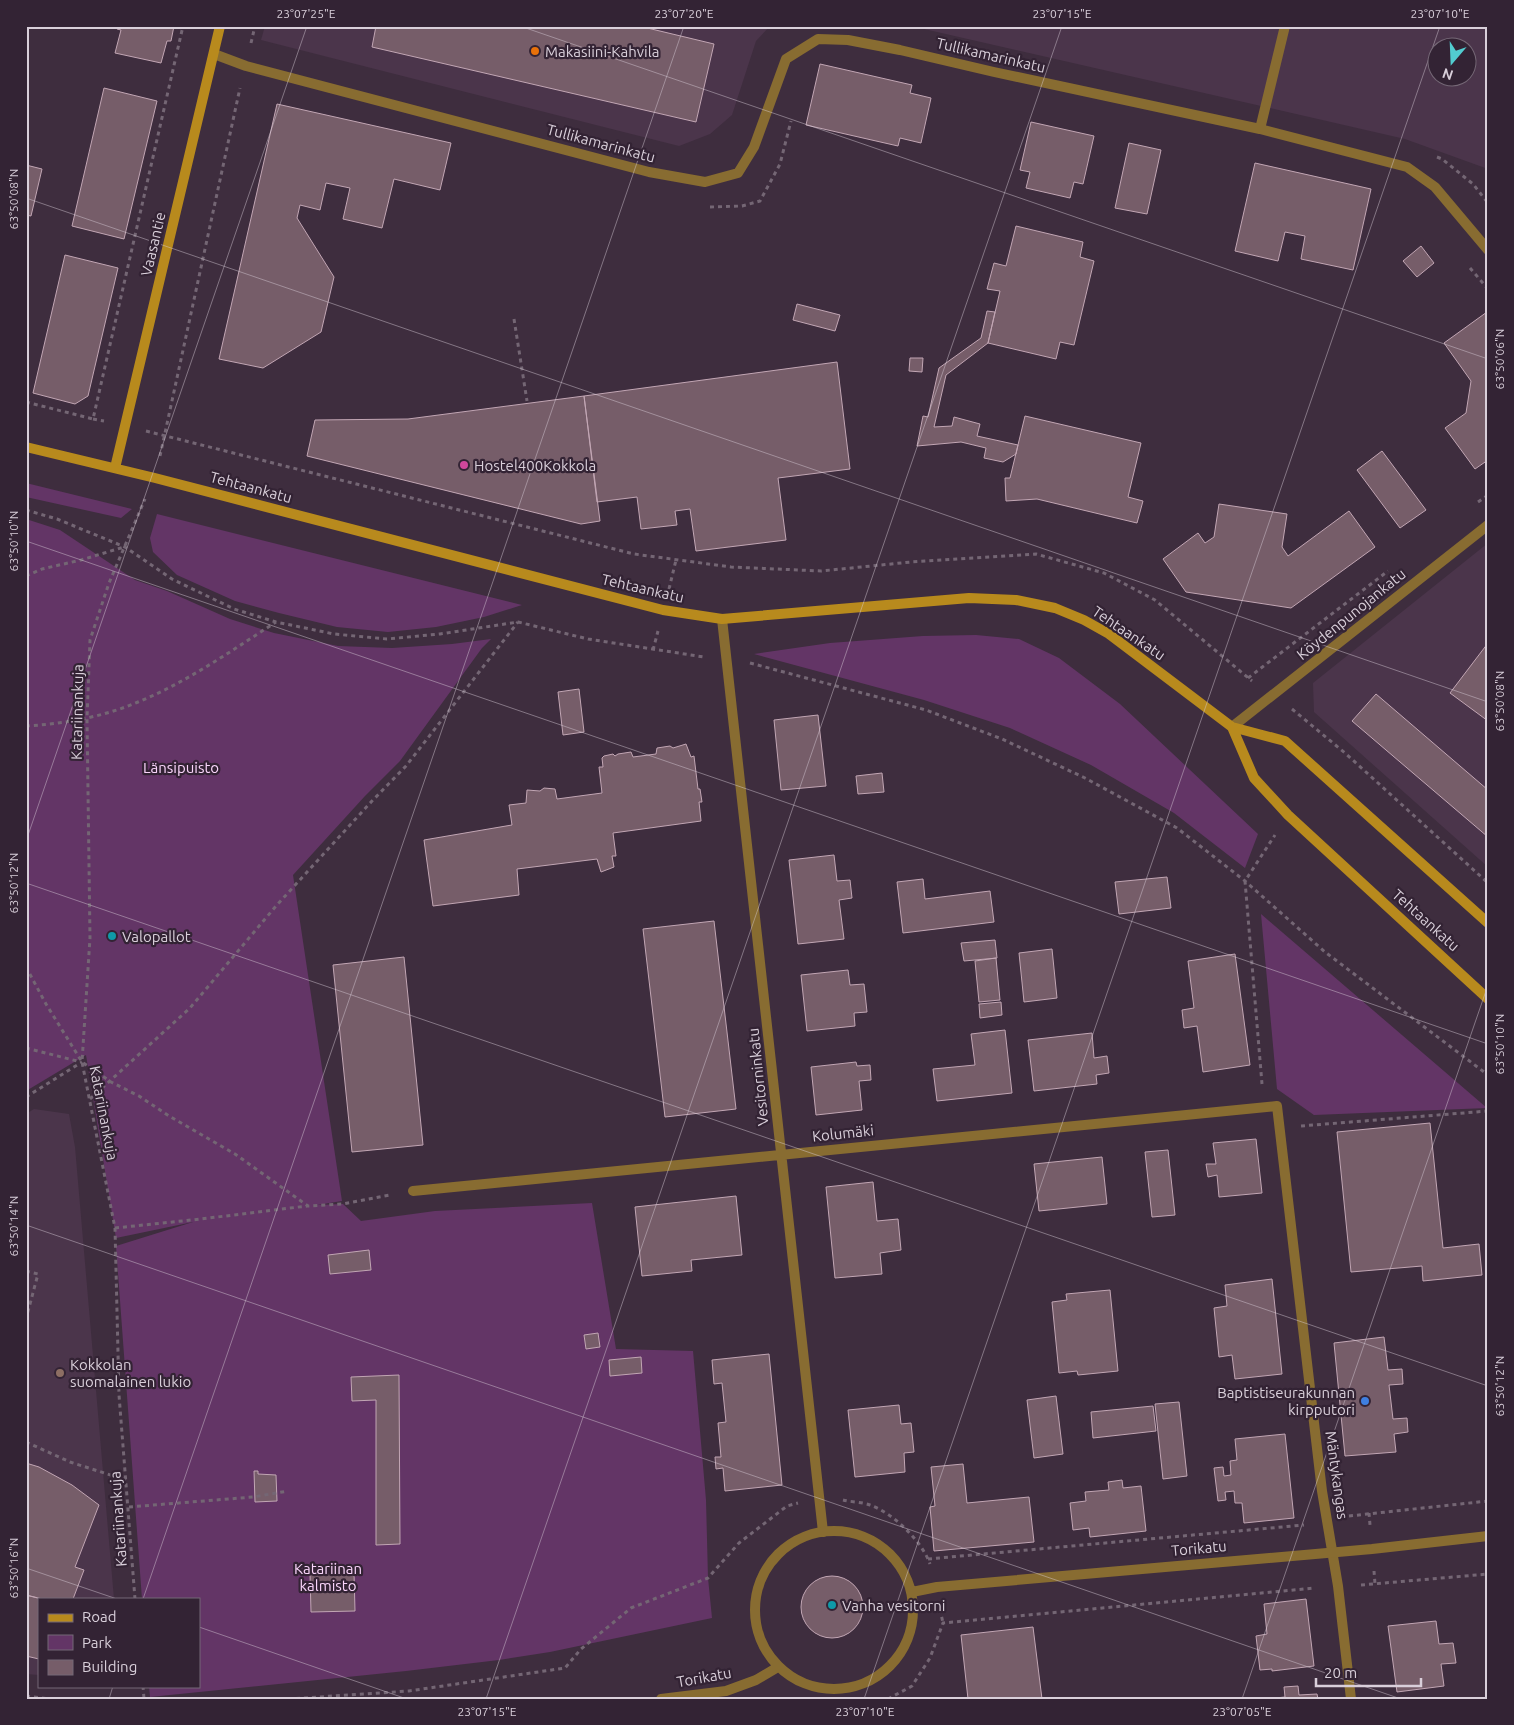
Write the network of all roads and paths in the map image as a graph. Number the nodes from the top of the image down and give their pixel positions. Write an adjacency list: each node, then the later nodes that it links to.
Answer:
1 (183, 26): 15 (path)
2 (220, 26): 5 (main road, Vaasantie)
3 (255, 26): 6 (path, Katariinankuja)
4 (1285, 26): 8 (street)
5 (214, 54): 6 (street, Tullikamarinkatu); 17 (main road, Vaasantie)
6 (246, 66): 8 (street, Tullikamarinkatu); 18 (path, Katariinankuja)
7 (793, 113): 9 (path)
8 (1260, 129): 10 (street, Tullikamarinkatu)
9 (708, 207)
10 (1488, 250)
11 (1464, 261): 12 (path)
12 (1488, 289)
13 (514, 318): 14 (path)
14 (527, 401)
15 (26, 402)
16 (26, 447): 17 (main road, Tehtaankatu)
17 (115, 468): 18 (main road, Tehtaankatu)
18 (154, 478): 23 (path, Katariinankuja); 26 (main road, Tehtaankatu)
19 (1488, 495): 20 (path)
20 (1472, 507)
21 (26, 510): 23 (path)
22 (1488, 525): 33 (street, Köydenpunojankatu)
23 (125, 547): 25 (path); 27 (path); 31 (path, Katariinankuja)
24 (1395, 566): 30 (path)
25 (26, 576)
26 (722, 619): 29 (street, Vesitorninkatu); 33 (main road, Tehtaankatu)
27 (276, 622): 28 (path); 31 (path)
28 (518, 622): 29 (path); 44 (path)
29 (727, 661): 37 (path); 51 (street, Vesitorninkatu)
30 (1248, 678)
31 (87, 718): 32 (path); 42 (path, Katariinankuja)
32 (26, 726)
33 (1232, 727): 35 (main road, Tehtaankatu); 36 (main road, Tehtaankatu)
34 (1345, 753): 35 (path)
35 (1323, 775): 38 (main road, Tehtaankatu)
36 (1288, 815): 37 (path); 40 (main road, Tehtaankatu)
37 (1245, 881): 43 (path); 48 (path)
38 (1488, 923)
39 (26, 967): 42 (path)
40 (1488, 998)
41 (26, 1048): 42 (path)
42 (82, 1062): 44 (path); 45 (path); 46 (path, Katariinankuja)
43 (1488, 1075)
44 (111, 1082): 46 (path); 53 (path)
45 (26, 1097)
46 (90, 1099): 54 (path, Katariinankuja)
47 (1277, 1106): 48 (street, Kolumäki); 50 (street, Mäntykangas)
48 (1264, 1107): 51 (street, Kolumäki)
49 (1488, 1111): 50 (path)
50 (1280, 1128): 62 (street, Mäntykangas)
51 (782, 1154): 52 (street, Kolumäki); 63 (street, Vesitorninkatu)
52 (413, 1191): 53 (path)
53 (308, 1206): 54 (path)
54 (115, 1228): 58 (path, Katariinankuja)
55 (26, 1272): 56 (path)
56 (26, 1319)
57 (26, 1442): 58 (path)
58 (126, 1480): 61 (path, Katariinankuja)
59 (288, 1491): 61 (path)
60 (1488, 1501): 62 (path)
61 (128, 1508): 71 (path, Katariinankuja)
62 (1328, 1519): 65 (street, Mäntykangas); 66 (path)
63 (823, 1532): 70 (street); 72 (street)
64 (1488, 1536): 65 (street, Torikatu)
65 (1334, 1552): 68 (street, Mäntykangas); 70 (street, Torikatu)
66 (928, 1559)
67 (1488, 1574): 68 (path)
68 (1338, 1586): 77 (path); 78 (street, Mäntykangas)
69 (671, 1592): 75 (path)
70 (912, 1592): 72 (street)
71 (135, 1598)
72 (778, 1667): 76 (street, Torikatu)
73 (26, 1696): 74 (path)
74 (50, 1699)
75 (288, 1699)
76 (661, 1699)
77 (888, 1699)
78 (1351, 1699)

